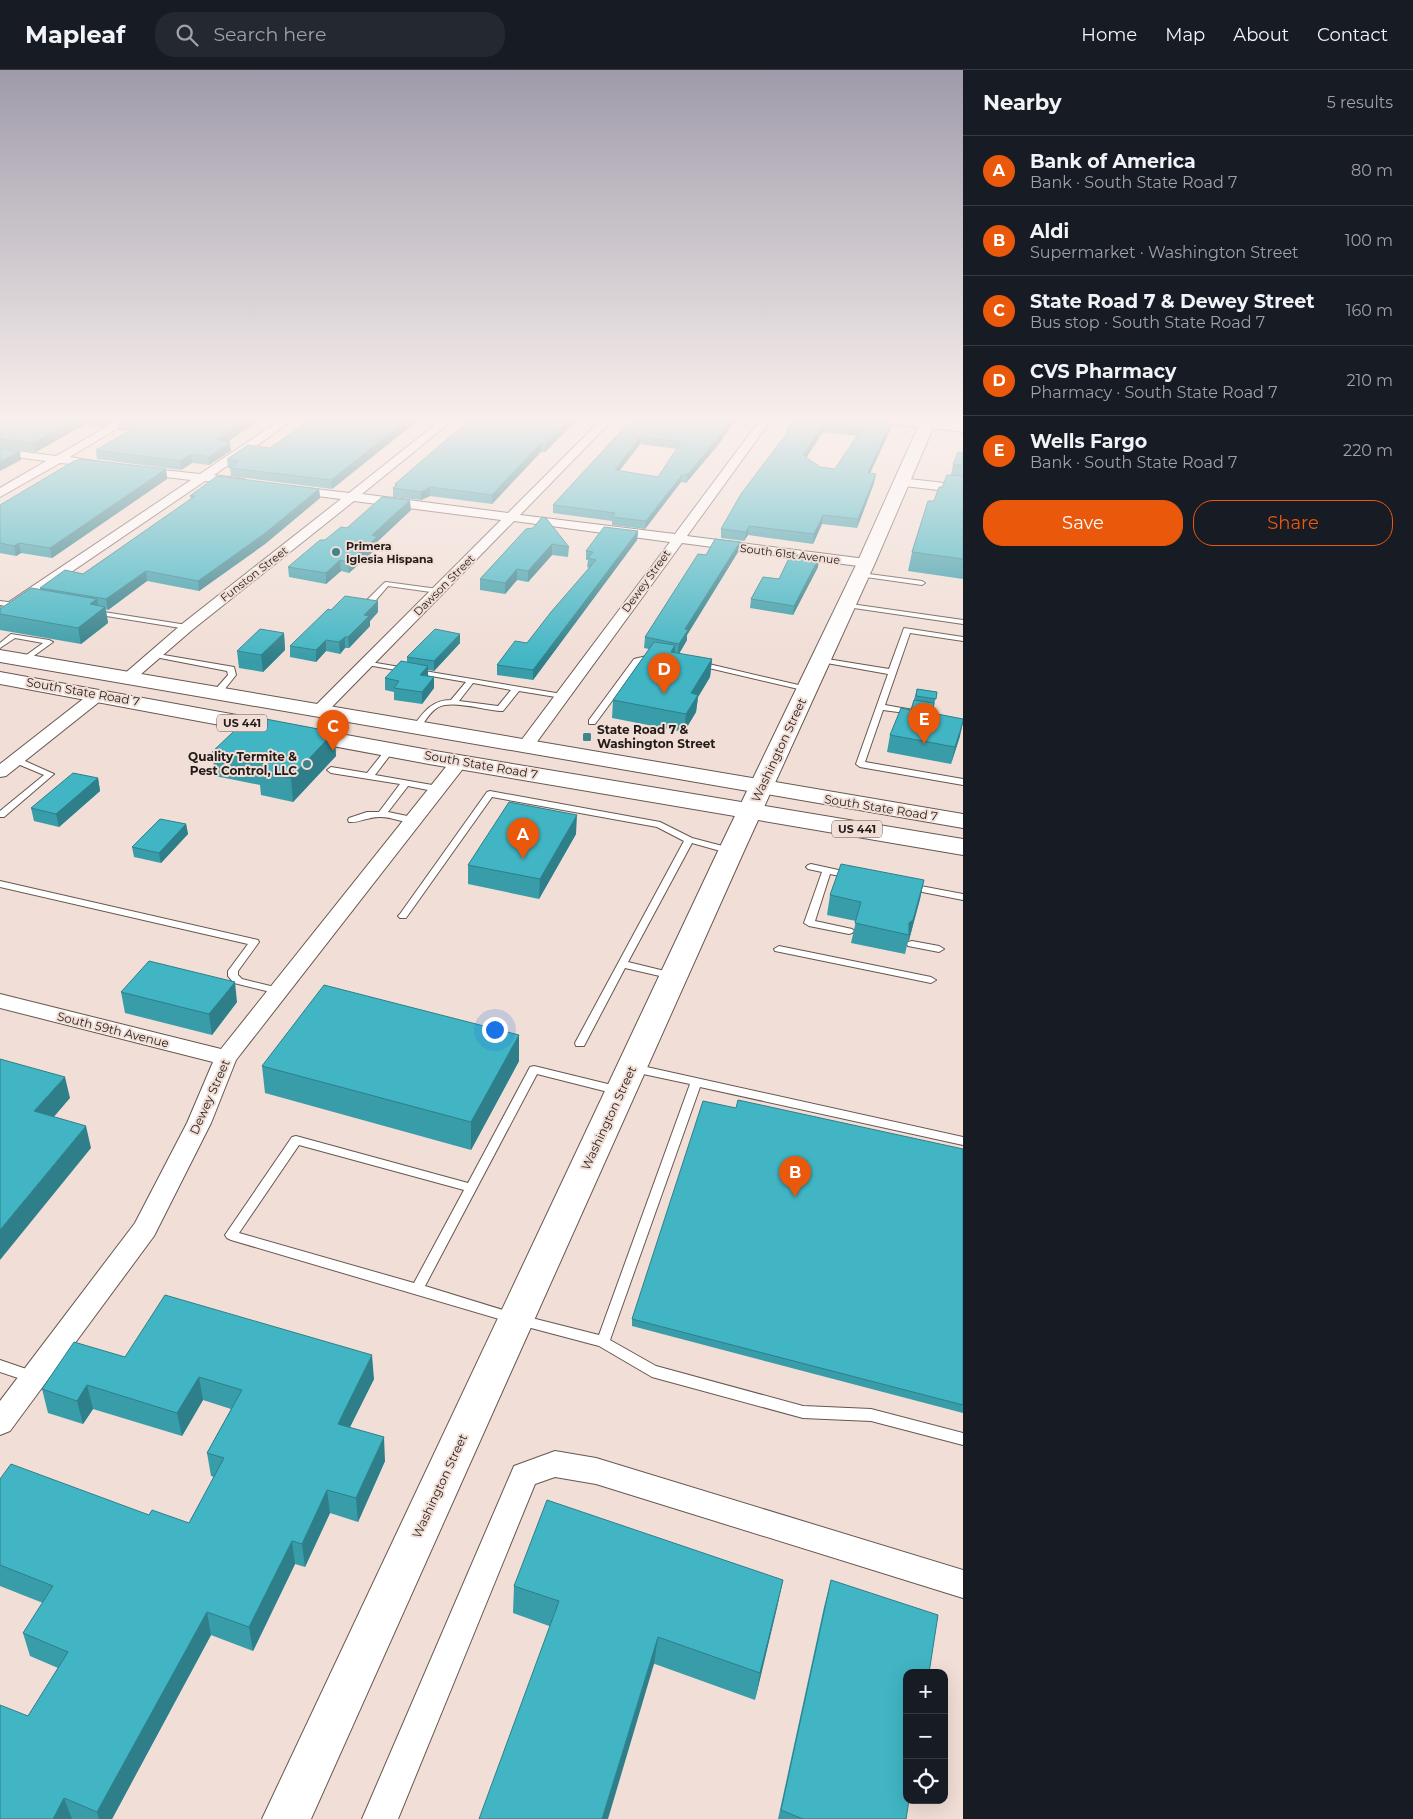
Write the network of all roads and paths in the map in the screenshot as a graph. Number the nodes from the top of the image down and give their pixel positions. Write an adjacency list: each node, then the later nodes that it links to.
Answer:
1 (352, 497): 18 (street, Funston Street)
2 (173, 498): 12 (street)
3 (357, 498): 7 (street, South 61st Avenue)
4 (531, 498): 7 (street, Dawson Street)
5 (708, 498): 8 (street, Dewey Street)
6 (894, 498): 9 (street, Washington Street)
7 (511, 518): 8 (street, South 61st Avenue); 11 (street, Dawson Street)
8 (677, 540): 9 (street, South 61st Avenue); 38 (street, Dewey Street)
9 (864, 569): 10 (lane); 14 (street, Washington Street)
10 (922, 583)
11 (438, 591): 13 (lane); 27 (street, Dawson Street)
12 (16, 602): 16 (street)
13 (367, 605)
14 (847, 605): 17 (lane); 25 (street, Washington Street)
15 (87, 610): 18 (lane)
16 (0, 614)
17 (963, 622)
18 (187, 628): 21 (street, Funston Street)
19 (963, 639): 28 (lane)
20 (0, 646): 26 (lane)
21 (155, 655): 30 (street, Funston Street); 36 (lane)
22 (0, 656): 26 (street, South State Road 7 / US 441)
23 (660, 656): 43 (lane)
24 (686, 660): 35 (lane)
25 (820, 660): 28 (lane); 35 (street, Washington Street)
26 (24, 661): 30 (street, South State Road 7 / US 441)
27 (366, 663): 31 (lane); 41 (street, Dawson Street)
28 (892, 672): 40 (lane)
29 (0, 678): 32 (street, South State Road 7 / US 441)
30 (128, 678): 32 (street); 33 (street, South State Road 7 / US 441)
31 (471, 681): 34 (lane); 39 (lane)
32 (56, 687): 37 (street, South State Road 7 / US 441)
33 (186, 688): 36 (street, South State Road 7 / US 441); 37 (street)
34 (516, 689): 38 (lane); 39 (lane)
35 (807, 689): 54 (street, Washington Street)
36 (217, 693): 41 (street, South State Road 7 / US 441)
37 (98, 695): 46 (street, South State Road 7 / US 441); 47 (street)
38 (562, 696): 45 (street, Dewey Street)
39 (453, 703): 44 (lane)
40 (880, 707): 42 (lane); 52 (lane)
41 (319, 711): 44 (street, South State Road 7 / US 441)
42 (926, 714)
43 (592, 722)
44 (416, 728): 45 (street, South State Road 7 / US 441)
45 (524, 746): 54 (street, South State Road 7 / US 441)
46 (390, 750): 48 (street, South State Road 7 / US 441); 51 (lane)
47 (16, 760): 50 (street); 58 (lane)
48 (459, 762): 55 (street, Dewey Street); 56 (street, South State Road 7 / US 441)
49 (331, 770): 51 (lane)
50 (0, 772)
51 (369, 776): 53 (lane)
52 (963, 782)
53 (406, 783): 55 (lane); 57 (lane)
54 (762, 788): 56 (street, Washington Street); 61 (street, South State Road 7 / US 441)
55 (438, 789): 60 (street, Dewey Street)
56 (750, 811): 63 (street, South State Road 7 / US 441); 64 (street, Washington Street)
57 (382, 814): 59 (lane); 60 (lane)
58 (1, 815)
59 (352, 820)
60 (414, 820): 79 (street, Dewey Street)
61 (963, 822)
62 (689, 840): 64 (lane); 71 (lane); 76 (lane)
63 (963, 847)
64 (731, 851): 77 (street, Washington Street)
65 (811, 867): 66 (lane)
66 (827, 870): 67 (lane); 72 (lane)
67 (856, 876)
68 (0, 884): 79 (lane)
69 (903, 885): 70 (lane)
70 (963, 897)
71 (403, 916)
72 (849, 931)
73 (912, 944): 75 (lane)
74 (779, 949): 78 (lane)
75 (939, 949)
76 (622, 964): 77 (lane); 81 (lane)
77 (674, 976): 83 (street, Washington Street)
78 (931, 980)
79 (279, 991): 82 (street, Dewey Street)
80 (4, 1006): 82 (street, South 59th Avenue)
81 (580, 1043)
82 (226, 1058): 91 (street, Dewey Street)
83 (626, 1079): 84 (lane); 86 (lane); 88 (street, Washington Street)
84 (696, 1082): 85 (lane); 89 (lane)
85 (963, 1141)
86 (472, 1188): 87 (lane); 87 (lane)
87 (417, 1289): 88 (lane)
88 (516, 1319): 89 (lane); 95 (street, Washington Street)
89 (603, 1342): 93 (lane)
90 (0, 1366): 91 (lane)
91 (34, 1378): 92 (street, Dewey Street)
92 (0, 1422)
93 (963, 1439)
94 (963, 1584): 96 (street)
95 (286, 1819)
96 (380, 1819)

